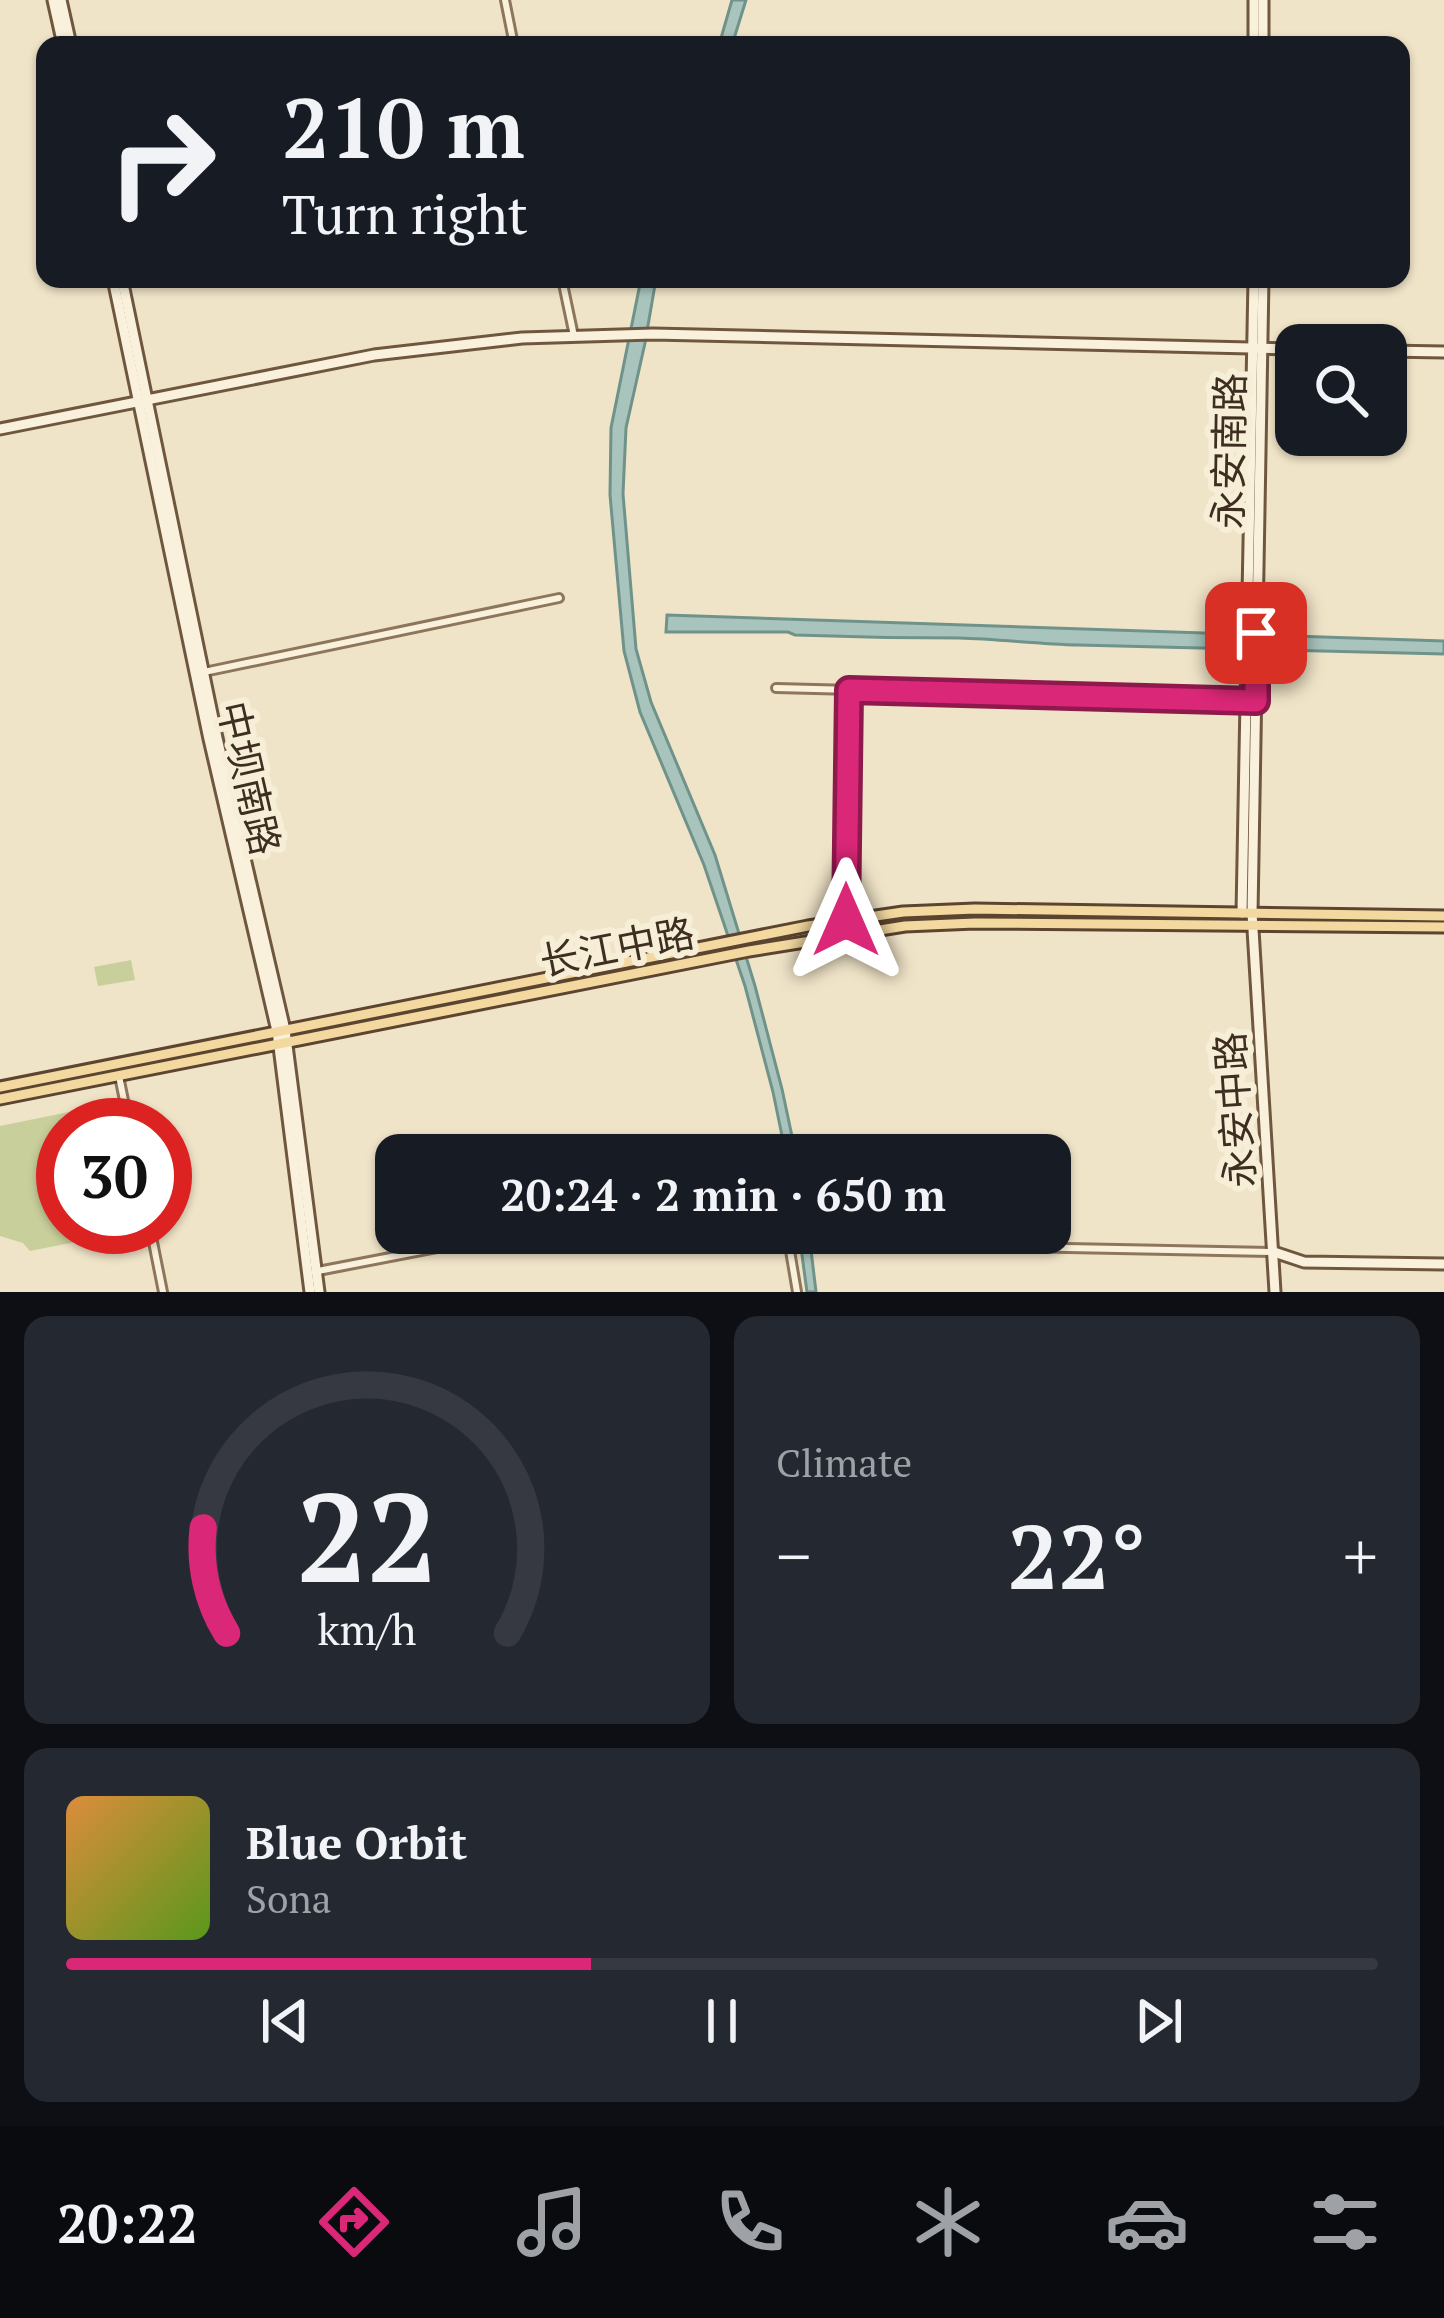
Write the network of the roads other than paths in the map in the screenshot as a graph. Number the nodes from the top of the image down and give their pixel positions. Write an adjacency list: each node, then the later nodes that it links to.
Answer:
1 (57, 0): 5 (street)
2 (505, 0): 6 (street)
3 (1254, 0): 7 (street)
4 (1263, 0): 8 (street)
5 (65, 36)
6 (512, 36)
7 (1254, 36)
8 (1263, 36)
9 (120, 288): 17 (street, 中坝南路)
10 (564, 288): 12 (street)
11 (1258, 288): 13 (street, 永安南路)
12 (574, 336): 13 (street); 17 (street)
13 (1257, 349): 14 (street); 23 (street, 永安南路)
14 (1275, 349)
15 (1407, 351): 16 (street)
16 (1444, 352)
17 (142, 399): 18 (street); 20 (street, 中坝南路); 28 (street, 中坝南路)
18 (0, 429)
19 (559, 598): 20 (street)
20 (203, 672): 28 (street, 中坝南路)
21 (776, 688): 22 (street)
22 (849, 690): 23 (street); 26 (street)
23 (1251, 700): 25 (street, 永安南路)
24 (1444, 916): 25 (main road)
25 (1249, 917): 26 (main road, 长江中路); 27 (main road); 28 (main road, 长江中路); 34 (street, 永安中路)
26 (846, 920): 28 (main road, 长江中路)
27 (1444, 927)
28 (282, 1036): 29 (main road, 长江中路); 39 (street, 中坝南路); 41 (street, 中坝南路)
29 (118, 1070): 30 (main road, 长江中路); 31 (street); 32 (main road, 长江中路)
30 (0, 1087)
31 (124, 1098)
32 (0, 1099)
33 (1071, 1248): 34 (street)
34 (1274, 1252): 38 (street); 43 (street, 永安中路)
35 (155, 1254): 40 (street)
36 (404, 1254): 39 (street)
37 (790, 1254): 42 (street)
38 (1444, 1264)
39 (308, 1272): 41 (street, 中坝南路)
40 (163, 1292)
41 (315, 1292)
42 (796, 1292)
43 (1275, 1292)

